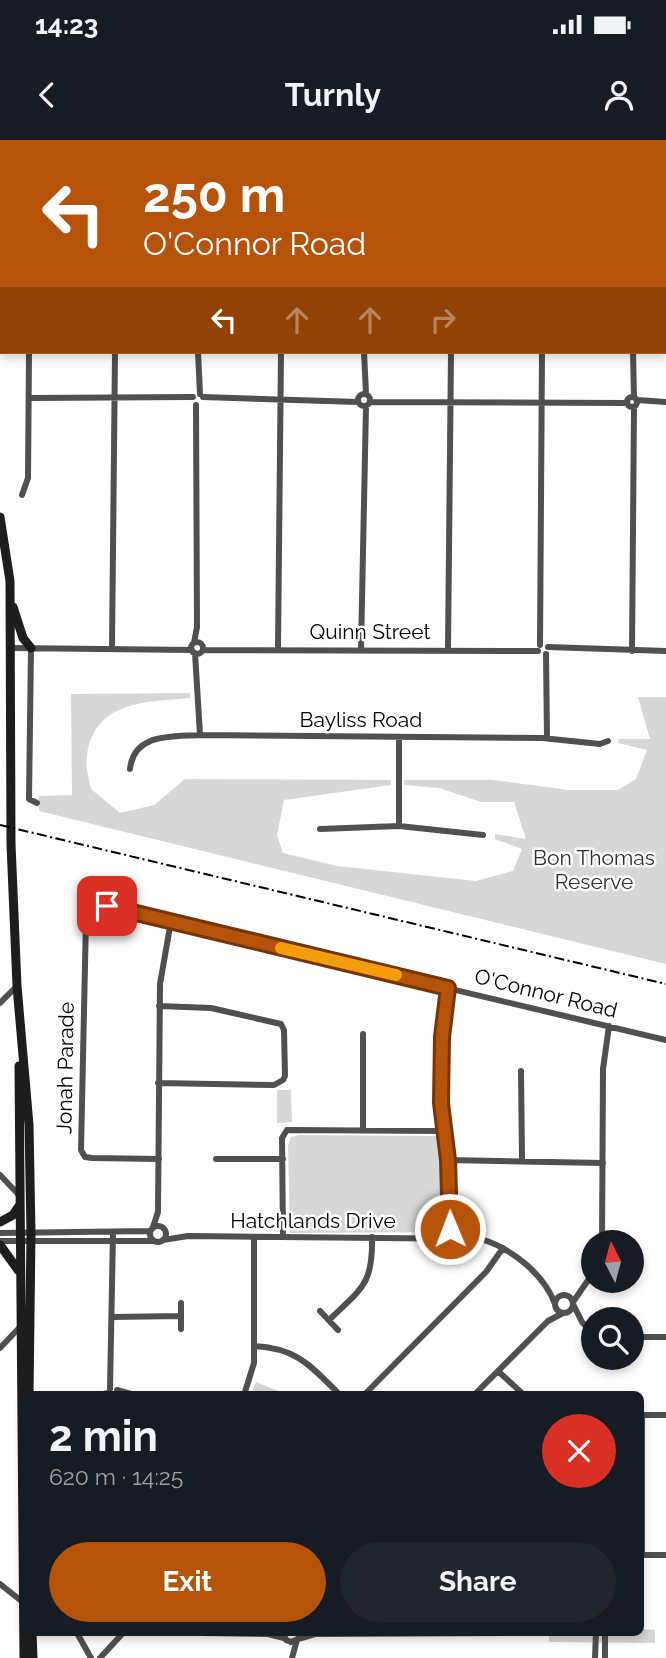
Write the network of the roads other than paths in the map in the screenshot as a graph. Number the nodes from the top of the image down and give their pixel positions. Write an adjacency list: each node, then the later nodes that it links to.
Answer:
1 (29, 354): 9 (street)
2 (115, 354): 10 (street)
3 (198, 354): 11 (street)
4 (281, 354): 12 (street)
5 (364, 354): 13 (street)
6 (451, 354): 14 (street)
7 (542, 354): 15 (street)
8 (633, 354): 16 (street)
9 (29, 398): 10 (street); 18 (street)
10 (115, 399): 11 (street); 21 (street)
11 (198, 399): 12 (street); 24 (street)
12 (281, 400): 13 (street); 25 (street)
13 (364, 400): 14 (street); 27 (street)
14 (451, 401): 15 (street); 28 (street)
15 (542, 401): 16 (street); 29 (street)
16 (632, 402): 17 (street); 26 (street)
17 (666, 402)
18 (23, 495)
19 (0, 517): 20 (main road)
20 (10, 588): 22 (main road); 23 (main road)
21 (115, 647): 23 (street, Quinn Street); 24 (street, Quinn Street)
22 (11, 648): 23 (street, Quinn Street); 42 (main road)
23 (31, 648): 36 (street)
24 (197, 648): 25 (street, Quinn Street); 31 (street)
25 (281, 648): 27 (street, Quinn Street)
26 (632, 648): 29 (street, Quinn Street); 30 (street, Quinn Street)
27 (364, 649): 28 (street, Quinn Street)
28 (451, 649): 29 (street, Quinn Street)
29 (543, 650): 33 (street)
30 (666, 651)
31 (197, 735): 32 (street, Bayliss Road); 35 (street, Bayliss Road)
32 (399, 737): 33 (street, Bayliss Road); 37 (street)
33 (544, 738): 34 (street, Bayliss Road)
34 (608, 741)
35 (130, 768)
36 (37, 803)
37 (399, 827): 38 (street); 39 (street)
38 (320, 829)
39 (484, 835)
40 (91, 907): 41 (street, O'Connor Road); 54 (street, Jonah Parade)
41 (174, 922): 43 (street, O'Connor Road); 45 (street)
42 (17, 986): 44 (street); 47 (main road)
43 (451, 988): 46 (street, O'Connor Road); 53 (street)
44 (0, 1003)
45 (159, 1006): 51 (street); 51 (street)
46 (612, 1027): 49 (street, O'Connor Road); 59 (street)
47 (19, 1030): 61 (main road); 71 (main road)
48 (363, 1034): 52 (street)
49 (666, 1040)
50 (521, 1071): 58 (street)
51 (158, 1083): 54 (street)
52 (362, 1130): 53 (street); 56 (street)
53 (443, 1130): 57 (street)
54 (159, 1159): 63 (street)
55 (216, 1159): 56 (street)
56 (283, 1159): 74 (street)
57 (448, 1160): 58 (street); 76 (street)
58 (522, 1160): 59 (street)
59 (603, 1160): 67 (street)
60 (0, 1175): 61 (street)
61 (19, 1195): 62 (main road)
62 (19, 1206): 64 (main road); 70 (main road)
63 (158, 1212): 65 (street); 66 (street)
64 (0, 1222)
65 (152, 1229): 66 (street, Hatchlands Drive); 72 (street); 78 (street)
66 (164, 1229): 69 (street, Hatchlands Drive); 77 (street)
67 (602, 1230)
68 (0, 1233): 70 (street)
69 (188, 1236): 73 (street, Hatchlands Drive); 77 (street, Hatchlands Drive)
70 (19, 1237): 71 (street); 79 (street); 81 (main road)
71 (31, 1237): 72 (street); 105 (main road)
72 (113, 1237): 78 (street); 91 (street)
73 (254, 1237): 74 (street, Hatchlands Drive); 101 (street)
74 (283, 1237): 75 (street, Hatchlands Drive)
75 (372, 1237): 76 (street, Hatchlands Drive); 92 (street)
76 (450, 1238): 80 (street, Hatchlands Drive)
77 (163, 1240): 78 (street, Hatchlands Drive)
78 (154, 1241)
79 (0, 1243): 81 (main road)
80 (501, 1247): 82 (street, Hatchlands Drive); 109 (street)
81 (19, 1272): 96 (main road)
82 (547, 1287): 84 (street, Hatchlands Drive); 87 (street, Hatchlands Drive)
83 (580, 1289): 84 (street); 86 (street)
84 (564, 1295): 86 (street, Hatchlands Drive); 87 (street)
85 (181, 1303): 90 (street)
86 (573, 1303): 89 (street); 93 (street)
87 (555, 1305): 89 (street); 94 (street)
88 (320, 1311): 92 (street)
89 (564, 1313): 94 (street); 95 (street)
90 (181, 1316): 91 (street); 97 (street)
91 (112, 1317): 106 (street)
92 (329, 1320): 98 (street)
93 (581, 1320)
94 (548, 1321): 103 (street)
95 (581, 1322)
96 (20, 1325): 102 (street); 104 (main road)
97 (181, 1329)
98 (338, 1330)
99 (644, 1337): 100 (street)
100 (666, 1337)
101 (254, 1346): 107 (street); 108 (street)
102 (0, 1348)
103 (499, 1369): 110 (street); 111 (street)
104 (22, 1391)
105 (29, 1391)
106 (111, 1391)
107 (246, 1391)
108 (336, 1391)
109 (368, 1391)
110 (478, 1391)
111 (520, 1391)
112 (644, 1415): 113 (street)
113 (666, 1415)
114 (644, 1555): 115 (street)
115 (666, 1555)
116 (0, 1584): 117 (street)
117 (21, 1601)
118 (24, 1636): 129 (main road)
119 (32, 1636): 130 (main road)
120 (78, 1636): 127 (street)
121 (120, 1636): 126 (street)
122 (596, 1636): 133 (street)
123 (605, 1636): 134 (street)
124 (284, 1637): 125 (street); 128 (street)
125 (298, 1637): 128 (street)
126 (108, 1648): 127 (street); 132 (street)
127 (86, 1651): 131 (street)
128 (292, 1656)
129 (24, 1658)
130 (33, 1658)
131 (91, 1658)
132 (100, 1658)
133 (595, 1658)
134 (605, 1658)

